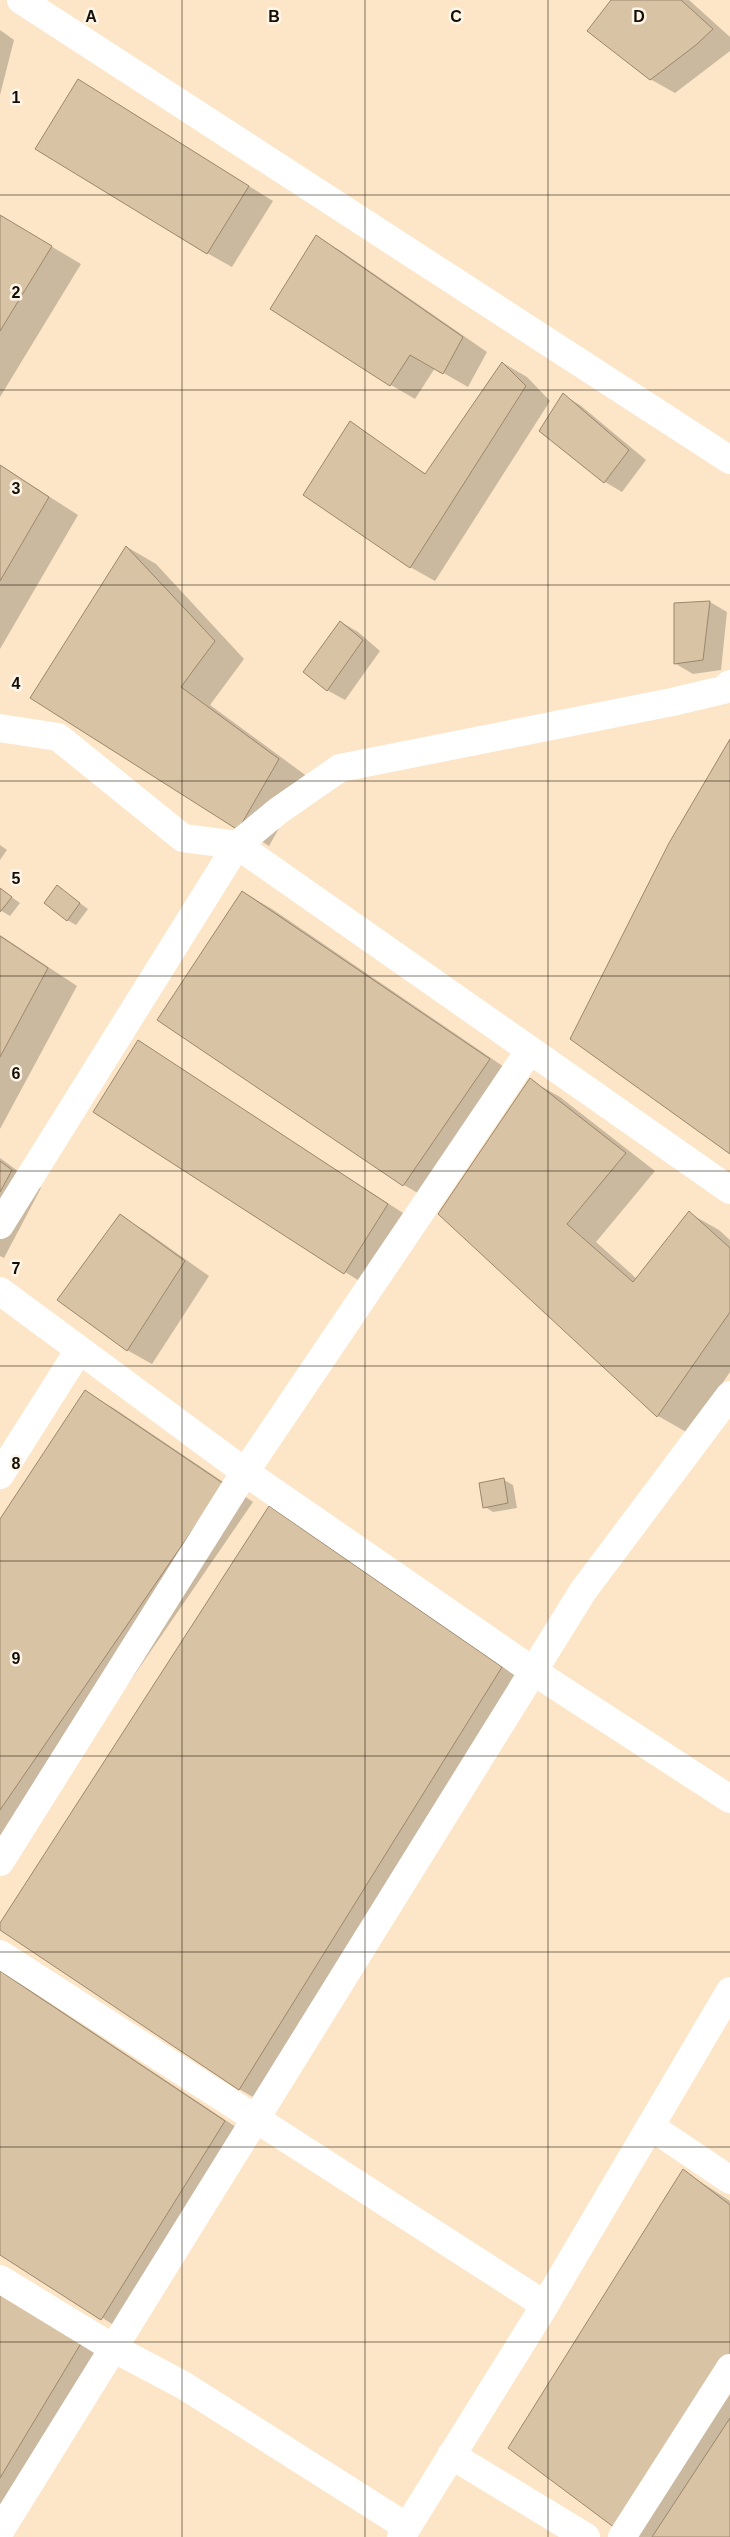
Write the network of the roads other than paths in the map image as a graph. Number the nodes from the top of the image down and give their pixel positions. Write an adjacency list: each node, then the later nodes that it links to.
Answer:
1 (21, 0): 2 (street)
2 (730, 460)
3 (730, 684): 5 (street)
4 (0, 728): 5 (street)
5 (237, 845): 6 (street); 8 (street)
6 (530, 1050): 7 (street); 12 (street)
7 (730, 1190)
8 (0, 1225)
9 (0, 1291): 10 (street)
10 (79, 1350): 12 (street); 13 (street)
11 (730, 1395): 14 (street)
12 (245, 1472): 14 (street); 16 (street)
13 (0, 1475)
14 (533, 1671): 15 (street); 19 (street)
15 (730, 1799)
16 (0, 1862)
17 (0, 1954): 19 (street)
18 (730, 1991): 20 (street)
19 (255, 2119): 23 (street); 24 (street)
20 (650, 2126): 21 (street); 23 (street)
21 (730, 2180)
22 (0, 2280): 24 (street)
23 (545, 2304): 26 (street)
24 (113, 2348): 27 (street); 28 (street)
25 (730, 2368): 30 (street)
26 (451, 2455): 28 (street); 29 (street)
27 (0, 2530)
28 (404, 2532)
29 (586, 2537)
30 (622, 2537)

